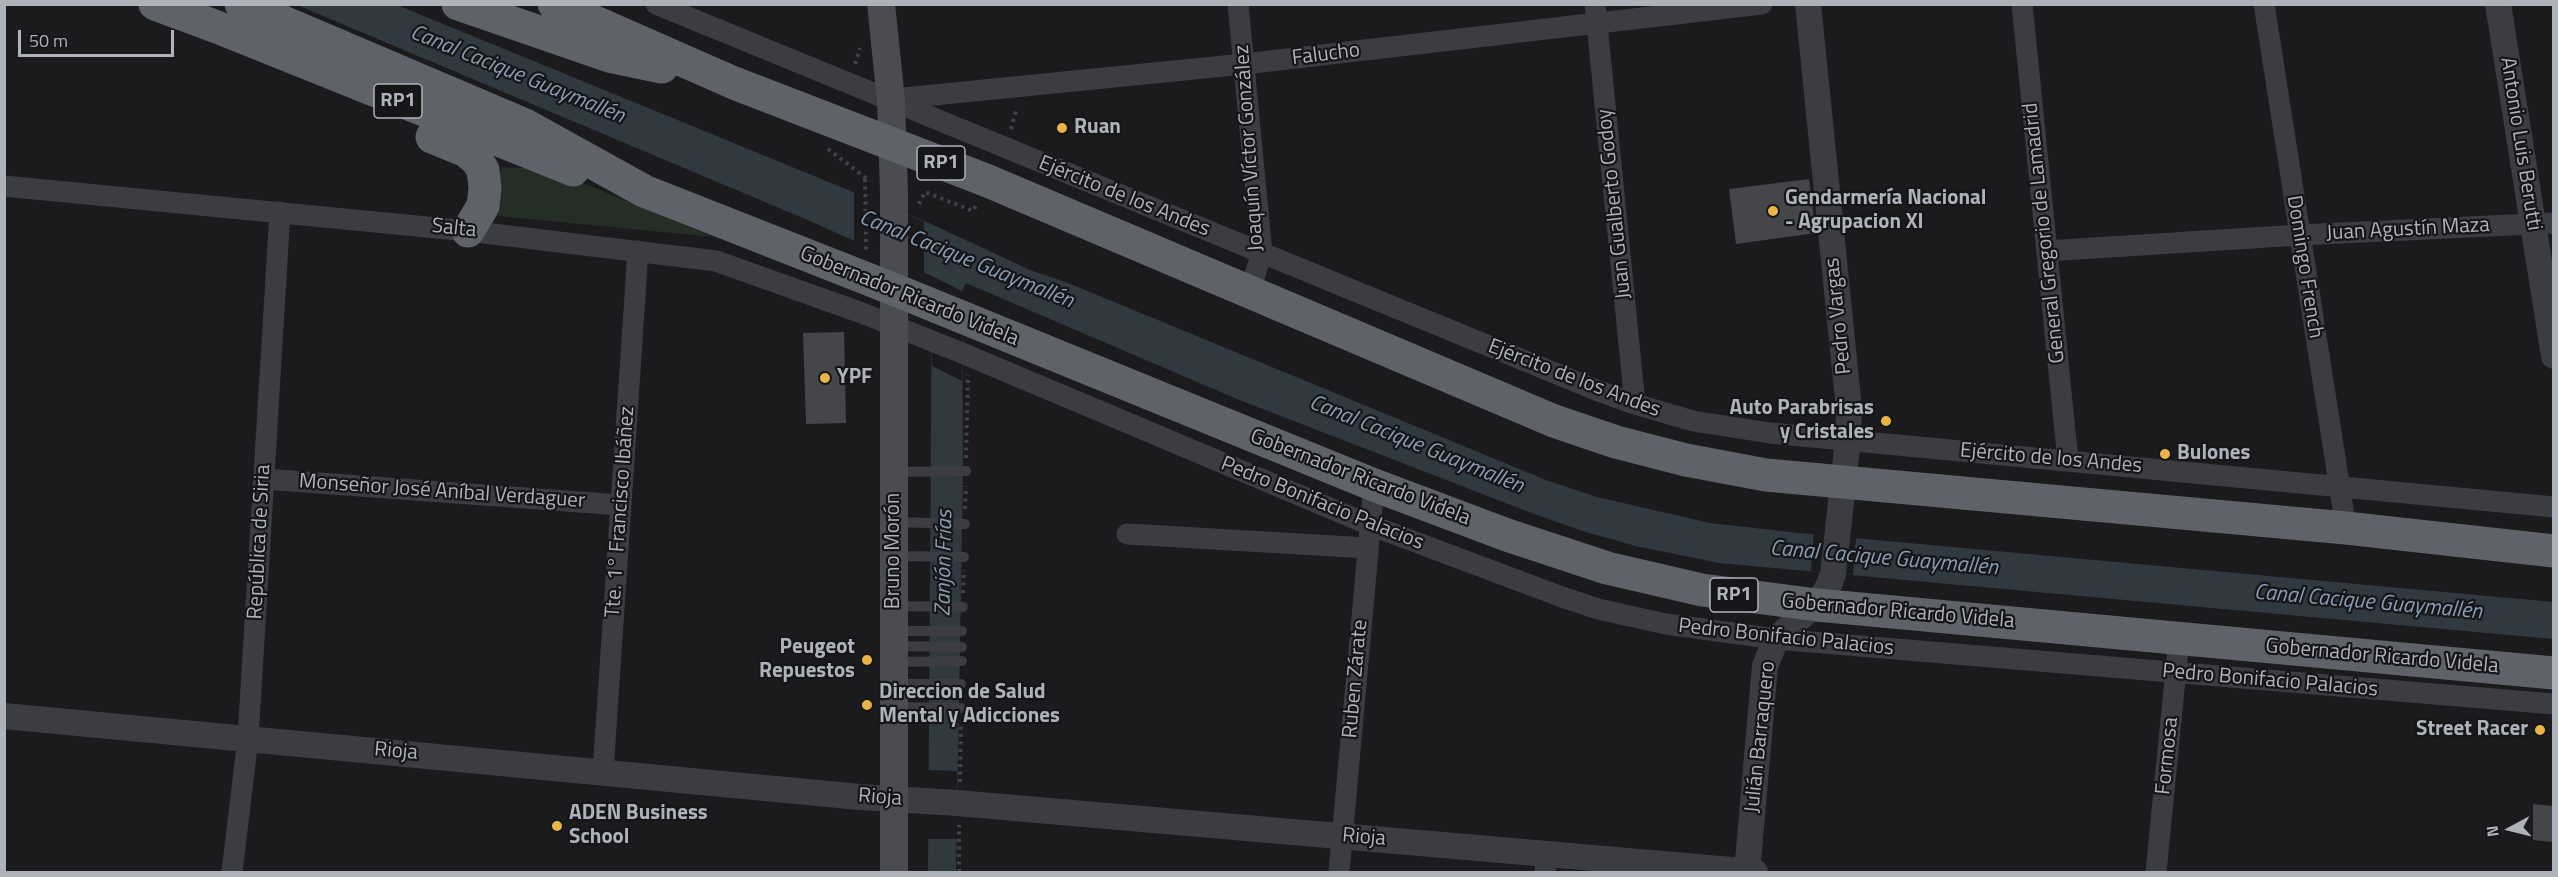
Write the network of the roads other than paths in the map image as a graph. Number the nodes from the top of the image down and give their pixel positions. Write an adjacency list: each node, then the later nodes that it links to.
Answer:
1 (133, 4): 23 (highway)
2 (154, 4): 20 (highway, RP1)
3 (241, 4): 20 (highway, Gobernador Ricardo Videla / RP1)
4 (458, 4): 16 (highway, RP1)
5 (554, 4): 16 (highway, RP1)
6 (656, 4): 17 (street, Ejército de los Andes)
7 (881, 4): 17 (main road, Bruno Morón)
8 (1238, 4): 15 (street, Joaquín Víctor González)
9 (1762, 4): 14 (street, Falucho)
10 (1808, 4): 33 (street, Pedro Vargas)
11 (2022, 4): 26 (street, General Gregorio de Lamadrid)
12 (2264, 4): 24 (street, Domingo French)
13 (2498, 4): 22 (street, Antonio Luis Berutti)
14 (1596, 14): 15 (street, Falucho); 32 (street, Juan Gualberto Godoy)
15 (1244, 64): 17 (street, Falucho); 27 (street, Joaquín Víctor González)
16 (734, 82): 18 (highway, RP1)
17 (891, 100): 18 (main road, Bruno Morón); 27 (street, Ejército de los Andes)
18 (893, 145): 28 (main road, Bruno Morón); 29 (highway, RP1)
19 (4, 186): 21 (street, Salta)
20 (644, 191): 28 (highway, Gobernador Ricardo Videla / RP1)
21 (280, 212): 23 (street, Salta); 37 (street, República de Siria)
22 (2543, 223): 24 (street, Juan Agustín Maza); 31 (street, Antonio Luis Berutti)
23 (468, 231): 25 (street, Salta)
24 (2299, 235): 26 (street, Juan Agustín Maza); 40 (street, Domingo French)
25 (638, 251): 30 (street, Salta); 41 (street, Tte. 1° Francisco Ibáñez)
26 (2047, 251): 34 (street, General Gregorio de Lamadrid)
27 (1262, 253): 29 (street, Joaquín Víctor González); 32 (street, Ejército de los Andes)
28 (893, 274): 30 (main road, Bruno Morón); 39 (highway, Gobernador Ricardo Videla / RP1)
29 (1250, 290): 38 (highway, RP1)
30 (893, 326): 36 (main road, Bruno Morón); 45 (street, Pedro Bonifacio Palacios)
31 (2553, 356)
32 (1635, 404): 33 (street, Ejército de los Andes)
33 (1848, 440): 34 (street, Ejército de los Andes); 38 (street, Pedro Vargas)
34 (2068, 461): 40 (street, Ejército de los Andes)
35 (964, 471): 36 (lane)
36 (893, 472): 43 (main road, Bruno Morón)
37 (264, 479): 41 (street, Monseñor José Aníbal Verdaguer); 67 (street, República de Siria)
38 (1843, 483): 46 (highway, RP1); 50 (street, Pedro Vargas)
39 (1374, 485): 45 (street, Ruben Zárate); 53 (highway, Gobernador Ricardo Videla / RP1)
40 (2339, 486): 42 (street, Ejército de los Andes); 46 (street, Domingo French)
41 (621, 505): 68 (street, Tte. 1° Francisco Ibáñez)
42 (2553, 507)
43 (894, 522): 44 (lane); 51 (main road, Bruno Morón)
44 (963, 523)
45 (1371, 525): 48 (street, Ruben Zárate); 56 (street, Pedro Bonifacio Palacios)
46 (2346, 528): 49 (highway, RP1)
47 (1127, 534): 48 (street)
48 (1368, 548): 70 (street, Ruben Zárate)
49 (2553, 551)
50 (1835, 555): 53 (street, Julián Barraquero)
51 (894, 556): 52 (lane); 59 (main road, Bruno Morón)
52 (962, 557)
53 (1817, 605): 56 (street, Julián Barraquero); 57 (highway, Gobernador Ricardo Videla / RP1)
54 (961, 607): 59 (lane)
55 (961, 631): 59 (lane)
56 (1776, 639): 62 (street, Pedro Bonifacio Palacios); 72 (street, Julián Barraquero)
57 (2179, 639): 61 (highway, Gobernador Ricardo Videla / RP1); 62 (street, Formosa)
58 (960, 647): 59 (lane)
59 (894, 656): 60 (lane); 63 (lane); 65 (lane); 69 (main road, Bruno Morón)
60 (960, 661)
61 (2553, 673)
62 (2176, 674): 64 (street, Pedro Bonifacio Palacios); 77 (street, Formosa)
63 (960, 684)
64 (2553, 704)
65 (959, 708)
66 (4, 716): 67 (street, Rioja)
67 (248, 738): 68 (street, Rioja); 73 (street, República de Siria)
68 (603, 772): 69 (street, Rioja)
69 (894, 799): 70 (street, Rioja); 74 (main road, Bruno Morón)
70 (1342, 836): 71 (street, Rioja); 75 (street, Ruben Zárate)
71 (1546, 863): 72 (street, Rioja)
72 (1747, 872): 76 (street, Rioja)
73 (232, 873)
74 (894, 873)
75 (1339, 873)
76 (1755, 873)
77 (2156, 873)

